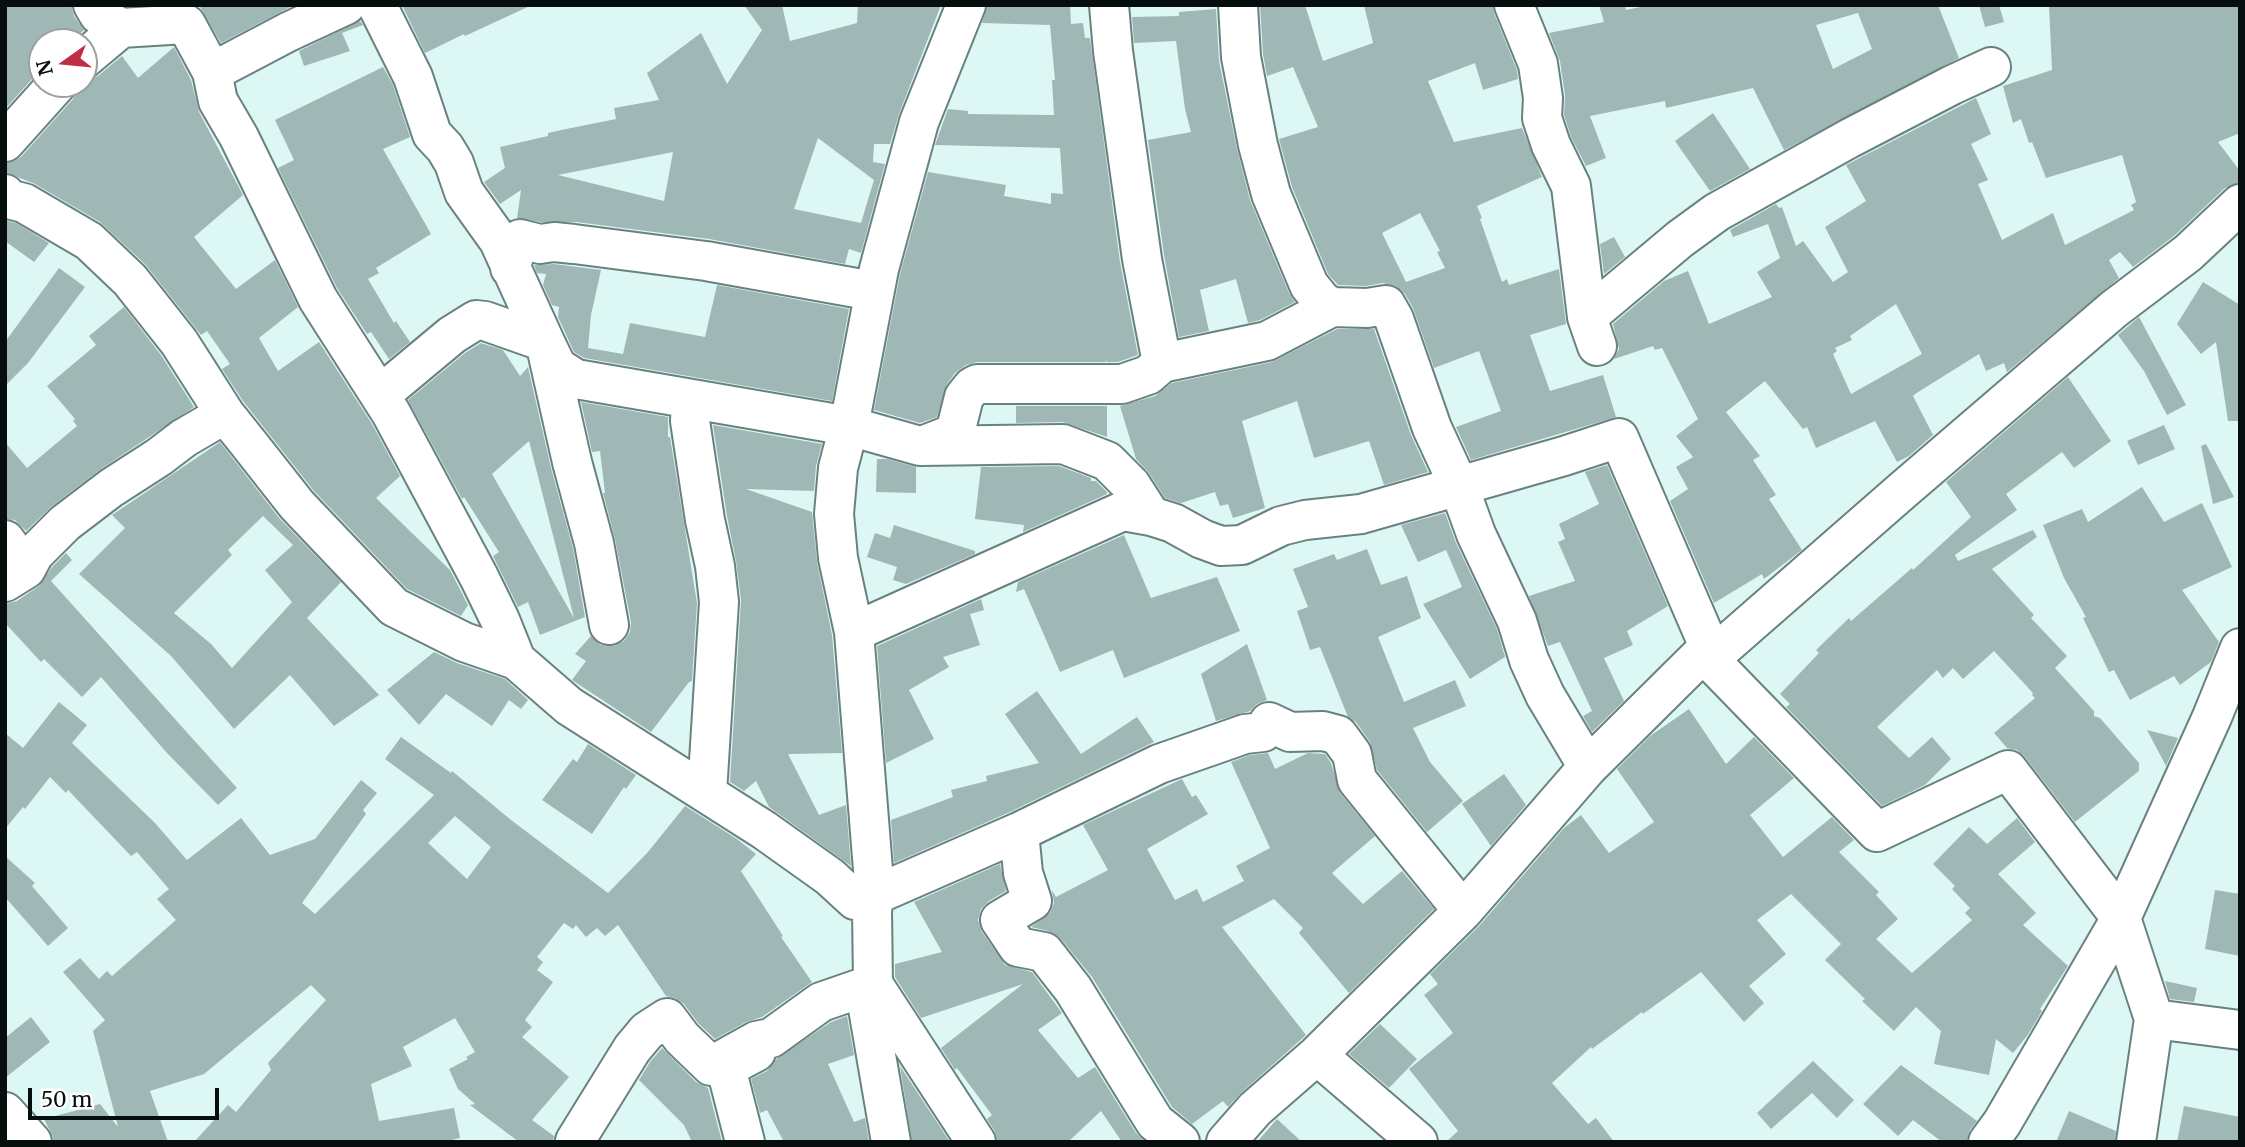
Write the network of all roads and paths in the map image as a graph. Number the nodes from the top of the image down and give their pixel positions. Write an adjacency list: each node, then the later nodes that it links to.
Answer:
1 (346, 5): 10 (street)
2 (377, 5): 15 (street)
3 (966, 5): 16 (street)
4 (1109, 5): 19 (street)
5 (1238, 5): 17 (street)
6 (1514, 5): 9 (street)
7 (107, 17): 8 (street); 10 (street)
8 (98, 33)
9 (1991, 67)
10 (212, 72): 20 (street)
11 (44, 98): 12 (street)
12 (5, 142)
13 (6, 199): 22 (street)
14 (2240, 205): 31 (street)
15 (510, 268): 16 (street); 18 (street)
16 (873, 291): 23 (street)
17 (1332, 307): 19 (street); 25 (street)
18 (545, 342): 20 (street); 21 (street); 28 (street)
19 (1162, 363): 24 (street)
20 (380, 395): 32 (street)
21 (691, 401): 23 (street); 34 (street)
22 (225, 414): 27 (street); 32 (street)
23 (849, 426): 24 (street); 29 (street)
24 (920, 446): 26 (street)
25 (1458, 484): 26 (street); 31 (street); 33 (street)
26 (1152, 516): 29 (street)
27 (12, 564)
28 (610, 625)
29 (854, 632): 36 (street)
30 (2240, 648): 38 (street)
31 (1708, 655): 33 (street); 38 (street)
32 (516, 660): 34 (street)
33 (1588, 767): 37 (street)
34 (708, 793): 36 (street)
35 (1019, 832): 36 (street); 37 (street); 49 (street)
36 (875, 895): 39 (street)
37 (1463, 911): 42 (street)
38 (2121, 918): 40 (street); 52 (street)
39 (869, 988): 44 (street); 46 (street); 47 (street); 48 (street)
40 (2154, 1019): 41 (street); 53 (street)
41 (2240, 1030)
42 (1317, 1055): 50 (street); 51 (street)
43 (5, 1112): 45 (street)
44 (575, 1141)
45 (32, 1142)
46 (745, 1142)
47 (891, 1142)
48 (976, 1142)
49 (1180, 1142)
50 (1226, 1142)
51 (1418, 1142)
52 (1988, 1142)
53 (2136, 1142)

